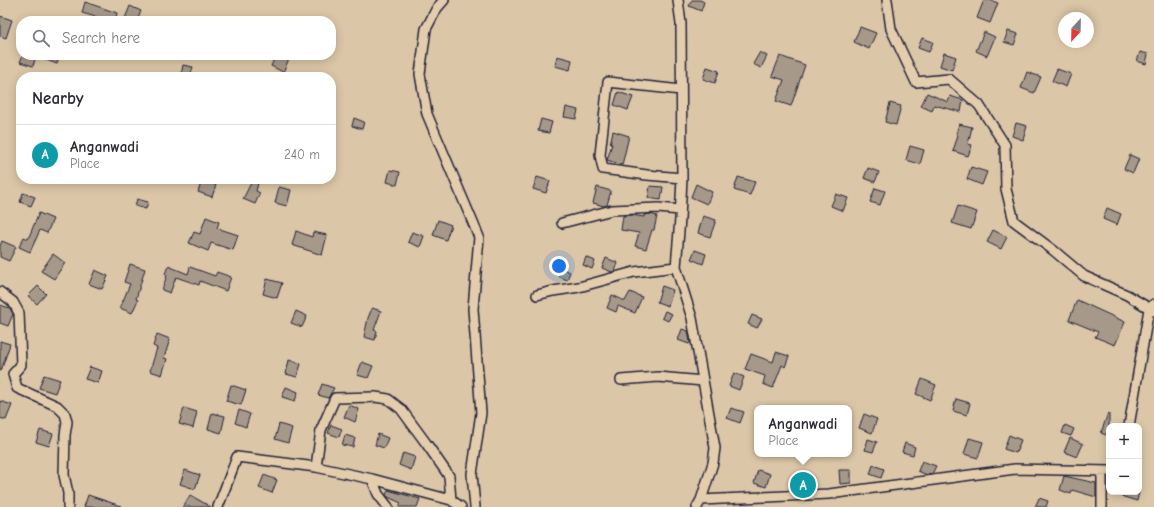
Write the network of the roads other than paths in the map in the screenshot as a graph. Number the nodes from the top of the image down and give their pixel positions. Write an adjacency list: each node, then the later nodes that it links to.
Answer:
1 (444, 0): 25 (street)
2 (678, 0): 4 (street)
3 (887, 0): 11 (street)
4 (681, 90): 5 (street); 5 (street)
5 (682, 178): 6 (street)
6 (680, 210): 7 (street); 8 (street)
7 (562, 223)
8 (676, 267): 10 (street); 13 (street)
9 (0, 292): 21 (street)
10 (537, 295)
11 (1152, 308): 14 (street)
12 (621, 380): 13 (street)
13 (703, 381): 20 (street)
14 (1130, 423)
15 (316, 467): 17 (street); 18 (street); 22 (street)
16 (1106, 471): 19 (street); 26 (street)
17 (372, 479): 18 (street); 23 (street)
18 (451, 500): 24 (street)
19 (732, 503): 20 (street)
20 (699, 504)
21 (68, 507)
22 (218, 507)
23 (388, 507)
24 (461, 507)
25 (475, 507)
26 (1102, 507)

